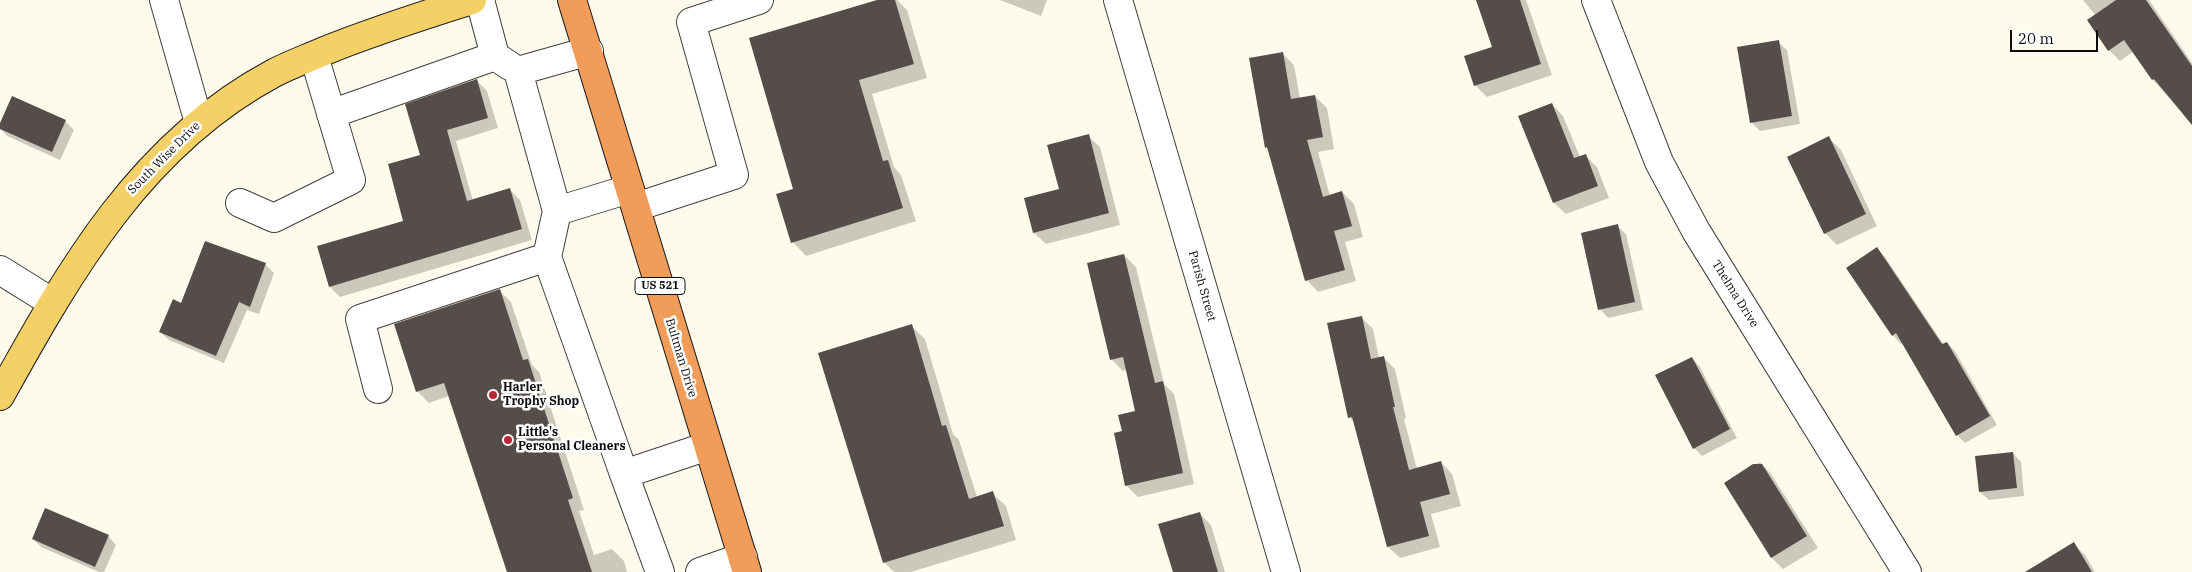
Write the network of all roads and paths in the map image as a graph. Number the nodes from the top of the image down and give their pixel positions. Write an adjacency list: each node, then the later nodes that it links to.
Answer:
1 (164, 0): 13 (street)
2 (472, 0): 9 (main road, South Wise Drive)
3 (480, 0): 10 (street)
4 (572, 0): 8 (highway, Bultman Drive / US 521)
5 (759, 0): 14 (street)
6 (1118, 0): 27 (street, Parish Street)
7 (1596, 0): 28 (street, Thelma Drive)
8 (589, 51): 11 (street); 14 (highway, Bultman Drive / US 521)
9 (314, 56): 12 (street); 13 (main road, South Wise Drive)
10 (495, 56): 11 (street); 12 (street)
11 (518, 71): 16 (street)
12 (331, 114): 15 (street)
13 (200, 123): 19 (main road, South Wise Drive)
14 (633, 198): 16 (street); 22 (highway, Bultman Drive / US 521)
15 (240, 203)
16 (557, 211): 17 (street)
17 (547, 256): 20 (street); 23 (street)
18 (0, 270): 19 (street)
19 (53, 303): 21 (main road, South Wise Drive)
20 (378, 389)
21 (0, 396)
22 (708, 446): 23 (street); 24 (highway, Bultman Drive / US 521)
23 (624, 474): 25 (street)
24 (745, 564): 26 (street)
25 (660, 572)
26 (700, 572)
27 (1286, 572)
28 (1907, 572)

